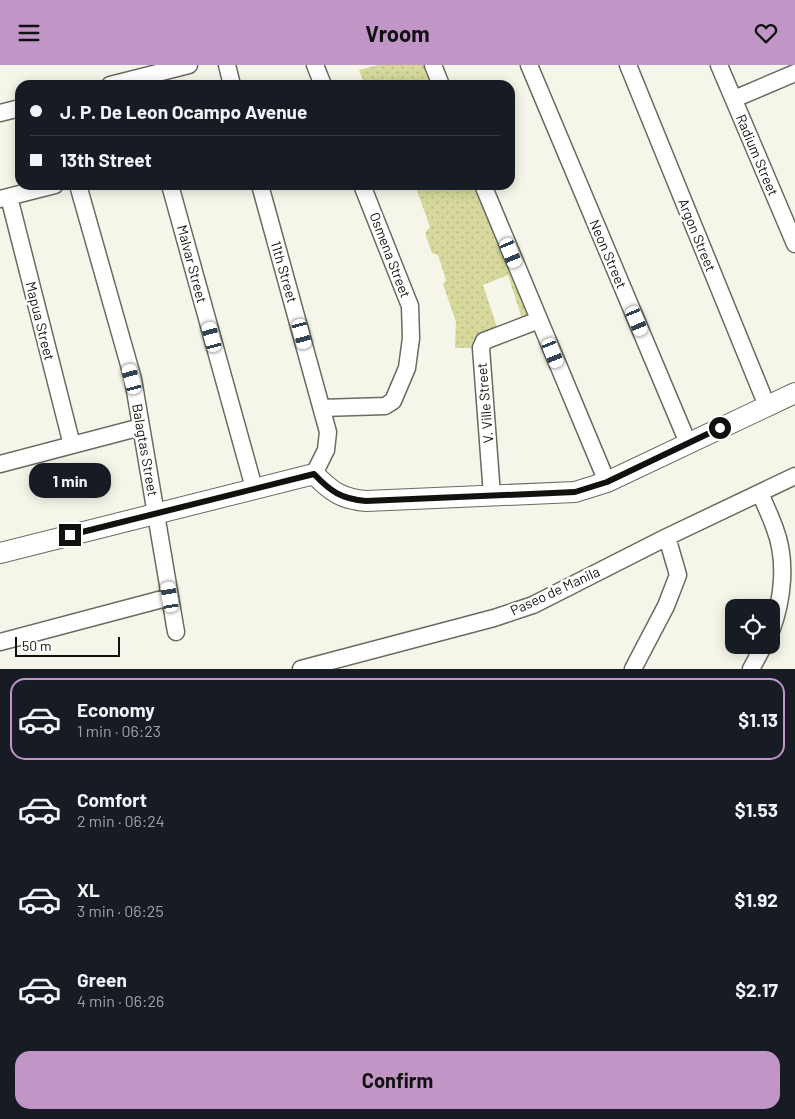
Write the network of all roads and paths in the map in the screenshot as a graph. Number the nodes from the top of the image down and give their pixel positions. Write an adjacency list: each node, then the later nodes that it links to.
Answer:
1 (189, 65): 9 (street)
2 (227, 65): 10 (street)
3 (315, 65): 11 (street)
4 (433, 65): 12 (street)
5 (529, 65): 29 (street, Neon Street)
6 (628, 65): 26 (street, Argon Street)
7 (719, 65): 13 (street, Radium Street)
8 (795, 73): 13 (street)
9 (144, 80)
10 (231, 80)
11 (321, 80)
12 (439, 80)
13 (734, 99): 23 (street, Radium Street)
14 (15, 109): 15 (street)
15 (0, 113)
16 (35, 190): 22 (street)
17 (79, 190): 28 (street, Balagtas Street)
18 (171, 190): 35 (street, Malvar Street)
19 (261, 190): 27 (street, 11th Street)
20 (364, 190): 27 (street, Osmena Street)
21 (485, 190): 24 (street)
22 (4, 198): 30 (street, Mapua Street)
23 (795, 244)
24 (540, 320): 34 (street); 37 (street, V. Ville Street)
25 (795, 393): 26 (street)
26 (767, 406): 29 (street)
27 (322, 408): 32 (street, 11th Street)
28 (141, 427): 30 (street); 38 (street, Balagtas Street)
29 (688, 443): 34 (street)
30 (72, 445): 31 (street)
31 (0, 464)
32 (314, 474): 35 (street); 37 (street)
33 (795, 476): 36 (street, Paseo de Manila)
34 (607, 482): 37 (street)
35 (254, 488): 38 (street)
36 (760, 493): 39 (street, Paseo de Manila); 42 (street)
37 (492, 495)
38 (156, 513): 40 (street); 41 (street, Balagtas Street)
39 (667, 537): 46 (street, Paseo de Manila); 47 (street)
40 (0, 553)
41 (170, 597): 43 (street, Balagtas Street); 44 (street)
42 (780, 601)
43 (176, 632)
44 (0, 642)
45 (759, 654): 48 (street)
46 (300, 669)
47 (633, 669)
48 (751, 669)

